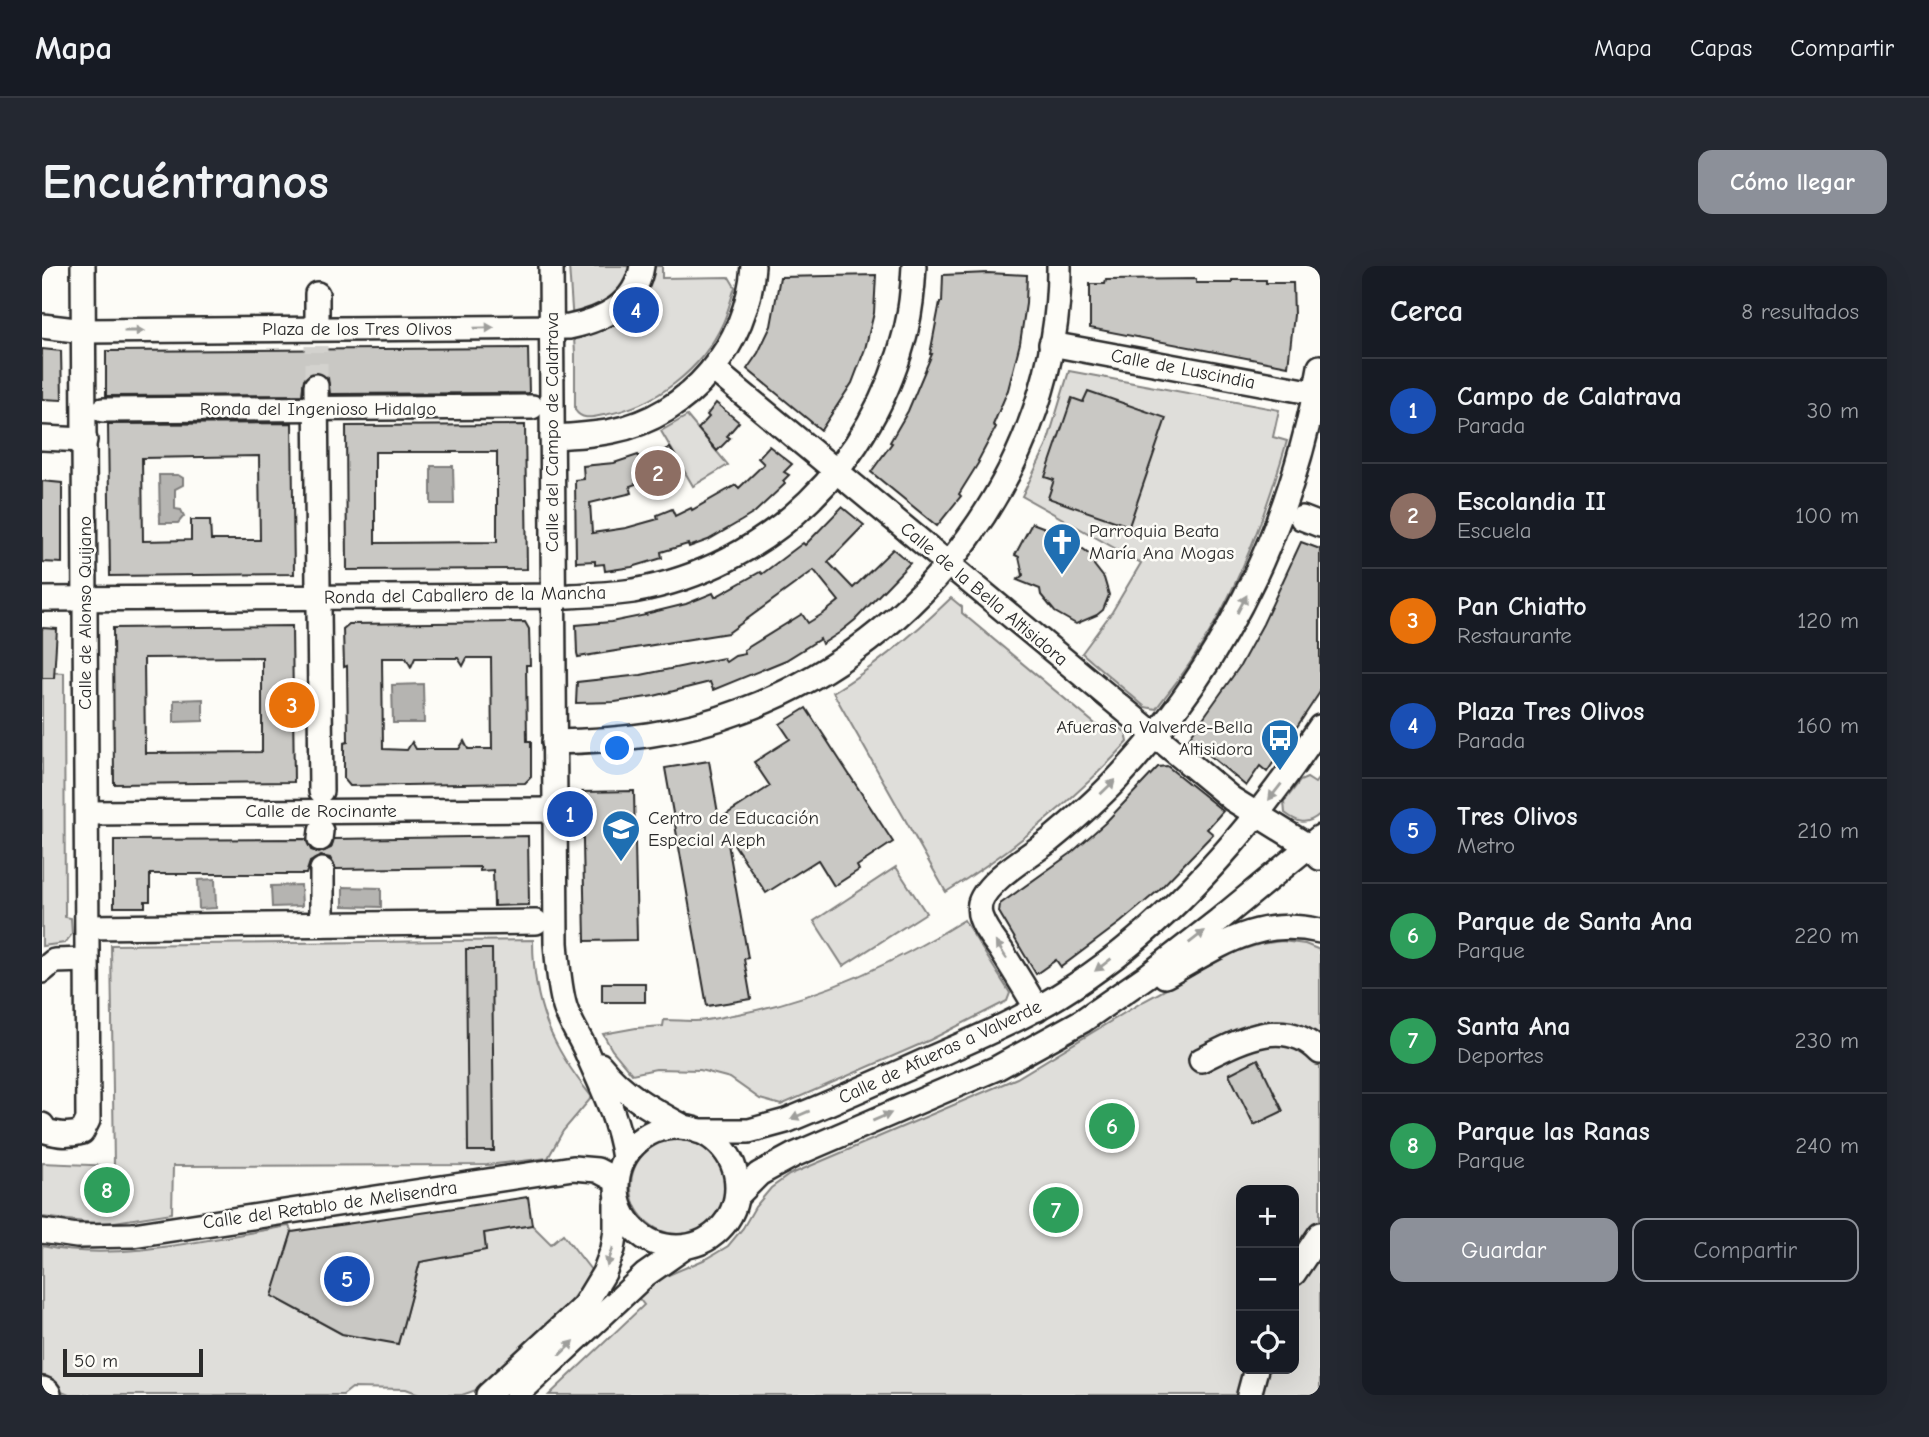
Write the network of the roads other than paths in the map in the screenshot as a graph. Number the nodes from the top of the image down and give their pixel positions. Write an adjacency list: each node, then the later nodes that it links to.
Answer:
1 (83, 266): 10 (street, Calle de Alonso Quijano)
2 (551, 266): 9 (street, Calle del Campo de Calatrava)
3 (753, 266): 14 (street)
4 (914, 266): 22 (street, Ronda del Caballero de la Mancha)
5 (1059, 266): 12 (street)
6 (644, 268): 9 (street, Plaza de los Tres Olivos)
7 (317, 294): 11 (street)
8 (42, 326): 10 (street, Plaza de los Tres Olivos)
9 (551, 328): 10 (street, Plaza de los Tres Olivos, one-way to 9); 19 (street, Calle del Campo de Calatrava)
10 (83, 331): 21 (street, Calle de Alonso Quijano)
11 (317, 335)
12 (1051, 344): 15 (street, Calle de Luscindia); 23 (street)
13 (1320, 367): 15 (street)
14 (713, 369): 19 (street); 22 (street, Calle de la Bella Altisidora)
15 (1315, 393): 28 (street, one-way to 15)
16 (316, 397): 17 (street, Ronda del Ingenioso Hidalgo); 18 (street, Ronda del Ingenioso Hidalgo); 30 (street)
17 (532, 407)
18 (103, 410)
19 (552, 437): 24 (street, Calle del Campo de Calatrava)
20 (42, 438): 21 (street)
21 (85, 440): 26 (street, Calle de Alonso Quijano)
22 (837, 473): 23 (street, Calle de la Bella Altisidora); 24 (street, Ronda del Caballero de la Mancha)
23 (949, 565): 28 (street, Calle de la Bella Altisidora); 29 (street)
24 (553, 596): 26 (street, Ronda del Caballero de la Mancha); 29 (street, Calle del Campo de Calatrava)
25 (42, 599): 26 (street, Ronda del Caballero de la Mancha)
26 (85, 599): 32 (street, Calle de Alonso Quijano)
27 (1320, 727): 33 (street, Calle de Afueras a Valverde, one-way to 33)
28 (1156, 736): 33 (street, Calle de la Bella Altisidora); 42 (street, one-way to 28)
29 (554, 741): 31 (street, Calle del Campo de Calatrava)
30 (321, 791)
31 (555, 810): 32 (street, Calle de Rocinante); 45 (street, Calle del Campo de Calatrava)
32 (87, 813): 38 (street, Calle de Alonso Quijano)
33 (1257, 815): 34 (street, Calle de la Bella Altisidora); 42 (street, Calle de Afueras a Valverde, one-way to 42)
34 (1316, 847): 43 (street, Calle de Afueras a Valverde, one-way to 34)
35 (322, 870): 37 (street)
36 (536, 922): 37 (street)
37 (322, 924): 38 (street)
38 (88, 927): 40 (street, Calle de Alonso Quijano)
39 (1320, 931): 43 (street)
40 (87, 960): 41 (street); 47 (street, Calle de Alonso Quijano)
41 (42, 971)
42 (1037, 1009): 48 (street, Calle de Afueras a Valverde, one-way to 48)
43 (1083, 1021): 51 (street, Calle de Afueras a Valverde, one-way to 43)
44 (1320, 1052): 46 (street)
45 (588, 1054): 48 (street, Calle del Campo de Calatrava); 49 (street, Calle del Campo de Calatrava)
46 (1201, 1060)
47 (42, 1125)
48 (692, 1129): 49 (street); 51 (street)
49 (624, 1158): 50 (street)
50 (616, 1185): 52 (street, Calle del Retablo de Melisendra); 54 (street); 57 (street, one-way to 57)
51 (737, 1196): 54 (street)
52 (42, 1231)
53 (1320, 1234): 55 (street)
54 (685, 1247): 58 (street, one-way to 54)
55 (1299, 1266)
56 (1255, 1374): 59 (street)
57 (488, 1395)
58 (517, 1395)
59 (1249, 1395)

